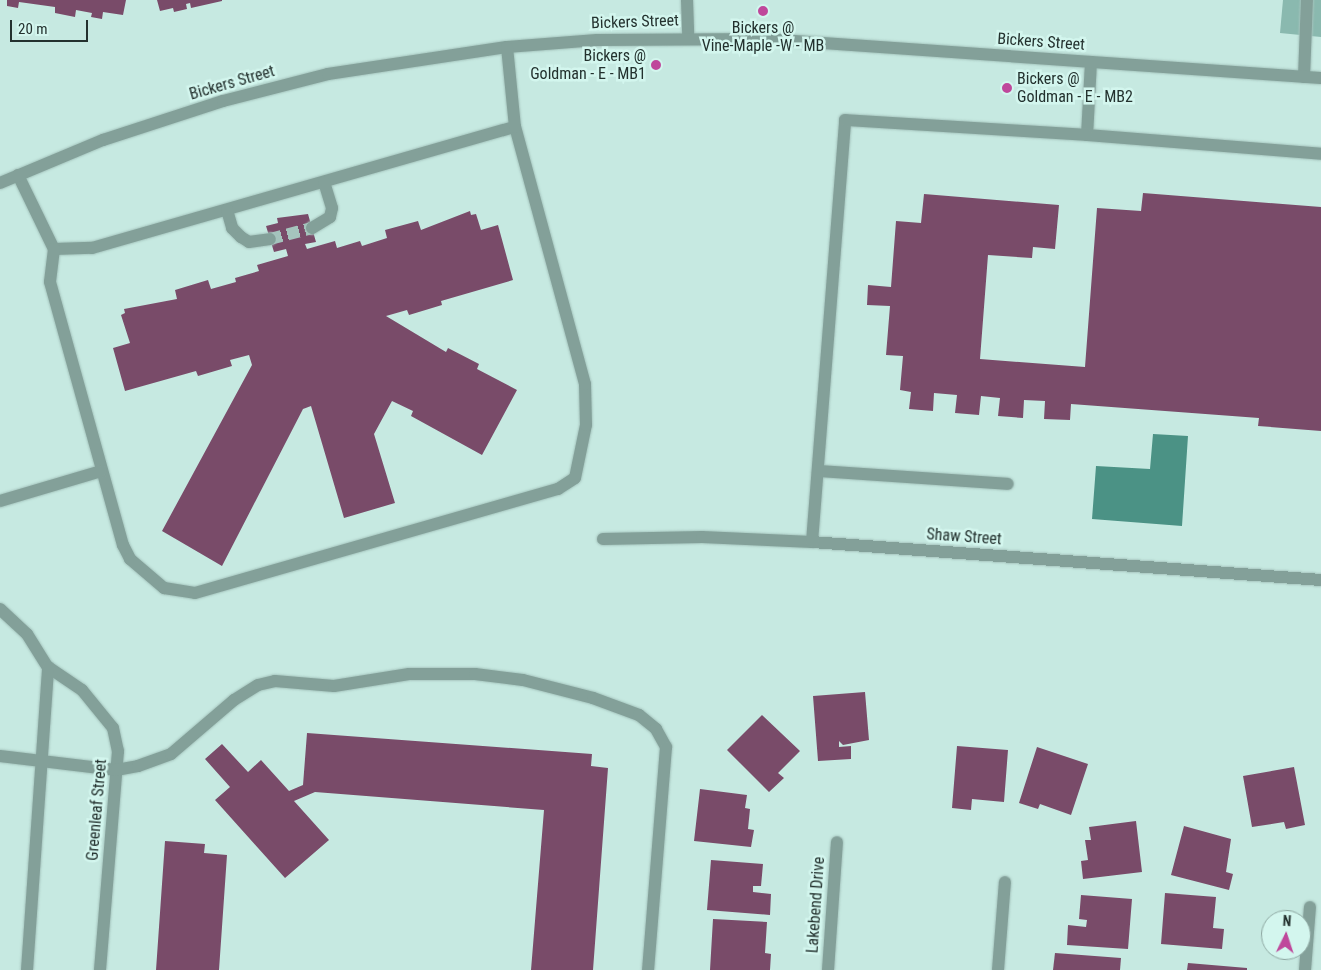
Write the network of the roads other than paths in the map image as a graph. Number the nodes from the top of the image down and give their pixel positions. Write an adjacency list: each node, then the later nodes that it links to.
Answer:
1 (687, 0): 3 (street)
2 (1307, 0): 6 (street)
3 (688, 36): 4 (street, Bickers Street); 5 (street, Bickers Street)
4 (507, 47): 8 (street); 11 (street, Bickers Street)
5 (1091, 62): 6 (street, Bickers Street); 9 (street)
6 (1304, 77): 7 (street, Bickers Street)
7 (1321, 78)
8 (515, 127): 12 (street); 18 (street)
9 (1087, 135): 10 (street); 19 (street)
10 (1321, 154)
11 (18, 175): 13 (street, Bickers Street); 17 (street)
12 (324, 182): 14 (street); 15 (street)
13 (0, 183)
14 (227, 210): 16 (street); 17 (street)
15 (312, 228)
16 (270, 239)
17 (54, 249): 18 (street)
18 (101, 471): 21 (street)
19 (818, 471): 20 (street); 23 (street)
20 (1008, 484)
21 (0, 501)
22 (603, 539): 23 (street, Shaw Street)
23 (812, 542): 24 (street, Shaw Street)
24 (1321, 580)
25 (0, 610): 26 (street, Greenleaf Street)
26 (48, 667): 28 (street); 29 (street, Greenleaf Street)
27 (0, 756): 28 (street)
28 (42, 761): 29 (street); 33 (street)
29 (116, 770): 34 (street, Greenleaf Street); 35 (street)
30 (837, 842): 36 (street, Lakebend Drive)
31 (1004, 882): 37 (street)
32 (1310, 907): 38 (street)
33 (27, 970)
34 (100, 970)
35 (648, 970)
36 (828, 970)
37 (998, 970)
38 (1305, 970)

